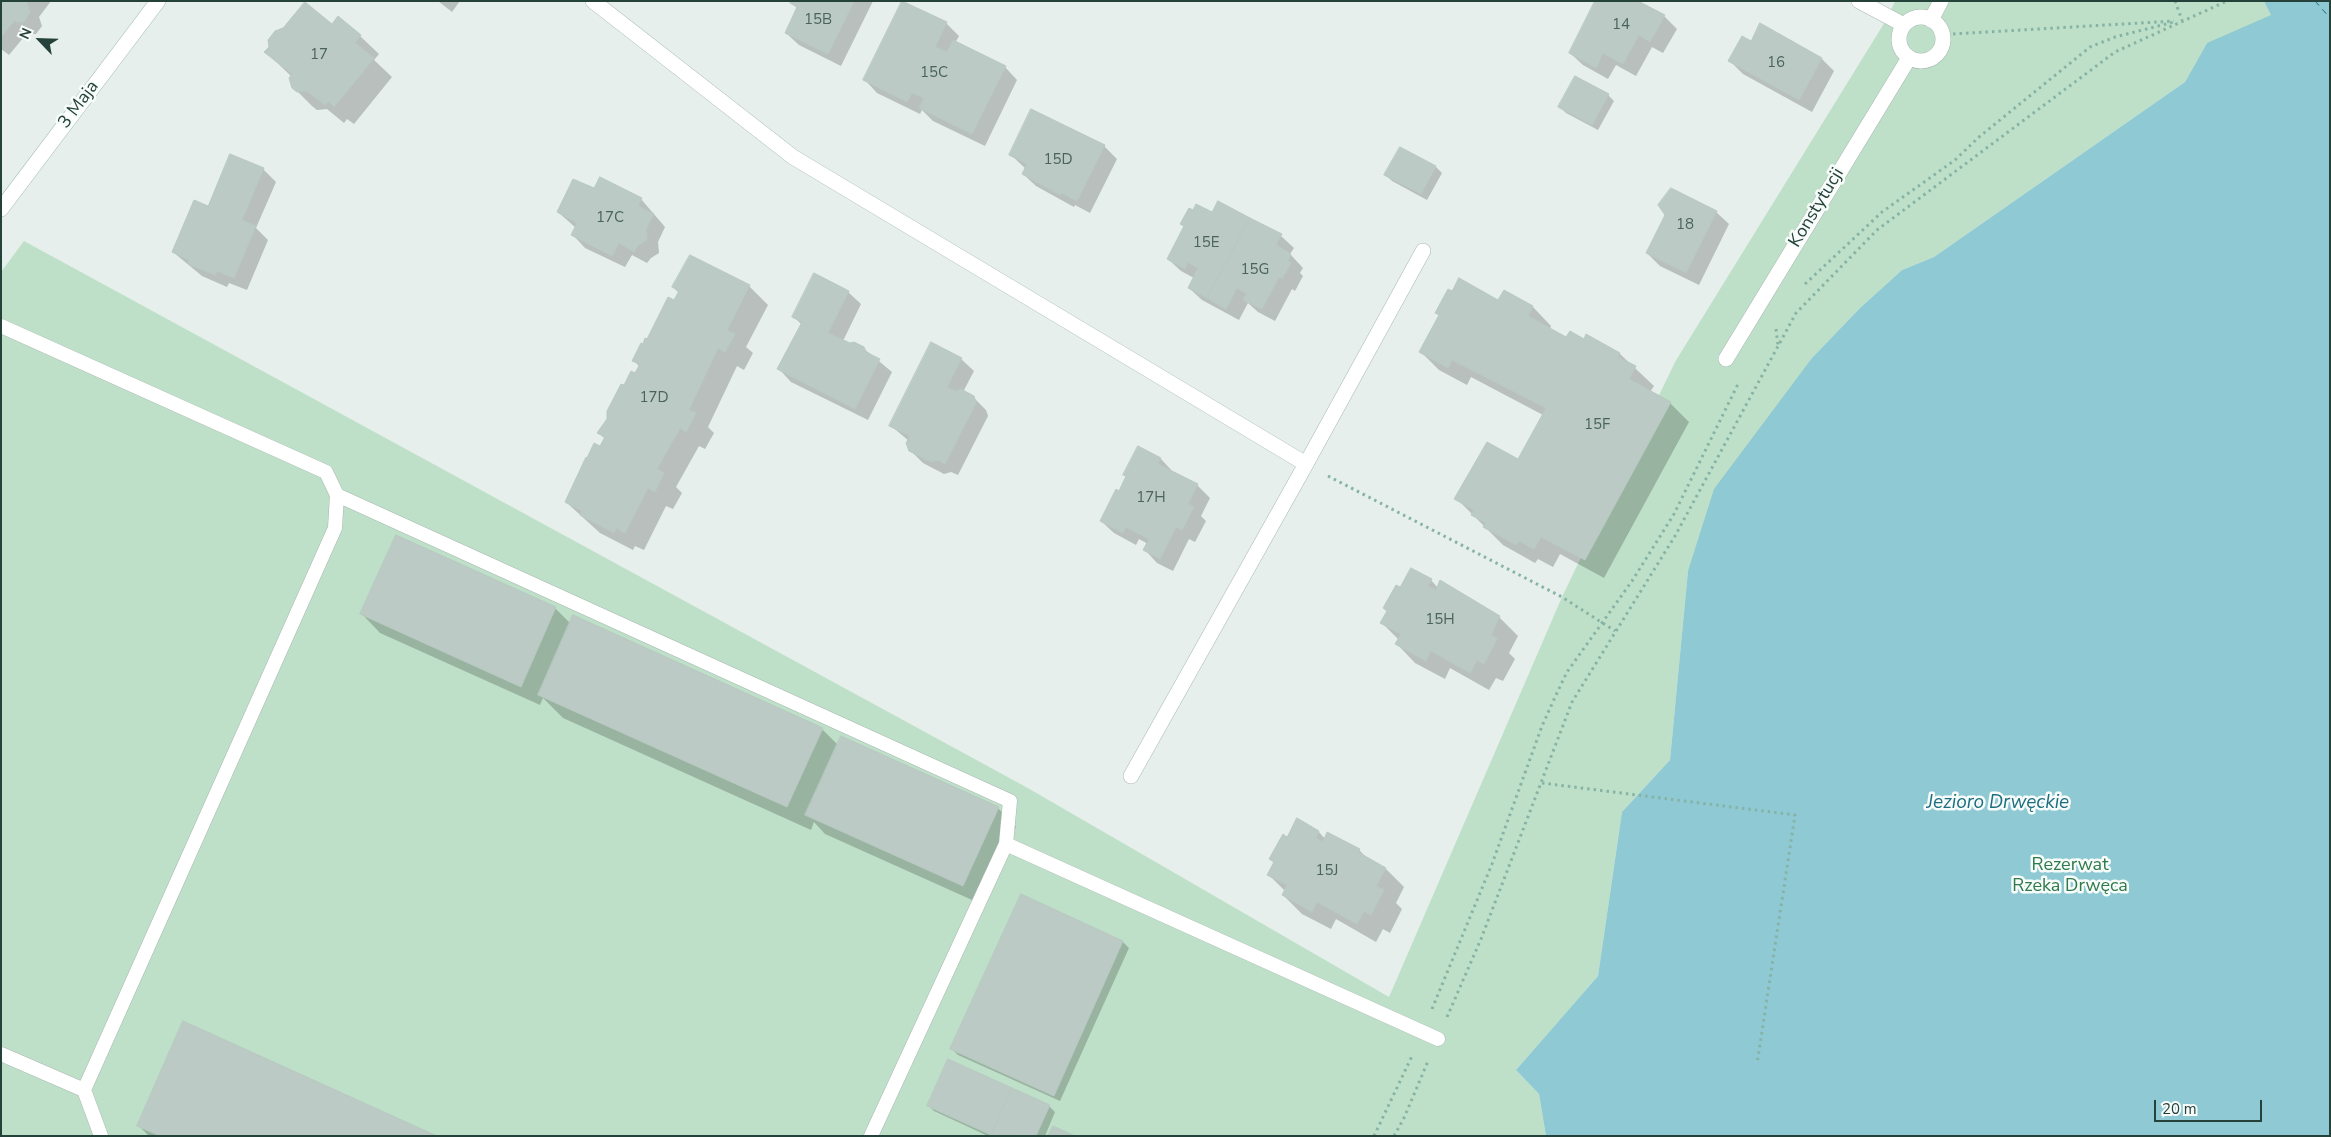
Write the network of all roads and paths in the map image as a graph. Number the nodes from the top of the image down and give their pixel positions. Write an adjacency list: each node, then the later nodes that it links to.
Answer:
1 (158, 1): 12 (street, 3 Maja)
2 (592, 1): 18 (street)
3 (1859, 1): 9 (street)
4 (1941, 1): 7 (street)
5 (2175, 1): 8 (path)
6 (2227, 1): 8 (path)
7 (1931, 20): 9 (street); 10 (street)
8 (2182, 20): 10 (path); 14 (path); 21 (path)
9 (1904, 25): 11 (street)
10 (1941, 42): 11 (path); 11 (street, Konstytucji)
11 (1916, 59): 16 (street, Konstytucji)
12 (1, 209)
13 (1423, 251): 18 (street)
14 (1803, 285)
15 (1, 326): 19 (lane)
16 (1726, 359)
17 (1740, 380): 20 (path)
18 (1306, 464): 20 (path); 22 (street)
19 (337, 495): 24 (lane); 29 (lane)
20 (1602, 623): 21 (path); 25 (path)
21 (1615, 631): 23 (path)
22 (1131, 776)
23 (1542, 783): 26 (path); 28 (path)
24 (1006, 844): 25 (lane); 31 (lane)
25 (1422, 1032): 26 (lane); 32 (path)
26 (1438, 1039): 33 (path)
27 (1, 1054): 29 (lane)
28 (1757, 1064)
29 (84, 1090): 30 (lane)
30 (101, 1136)
31 (871, 1136)
32 (1374, 1136)
33 (1394, 1136)

